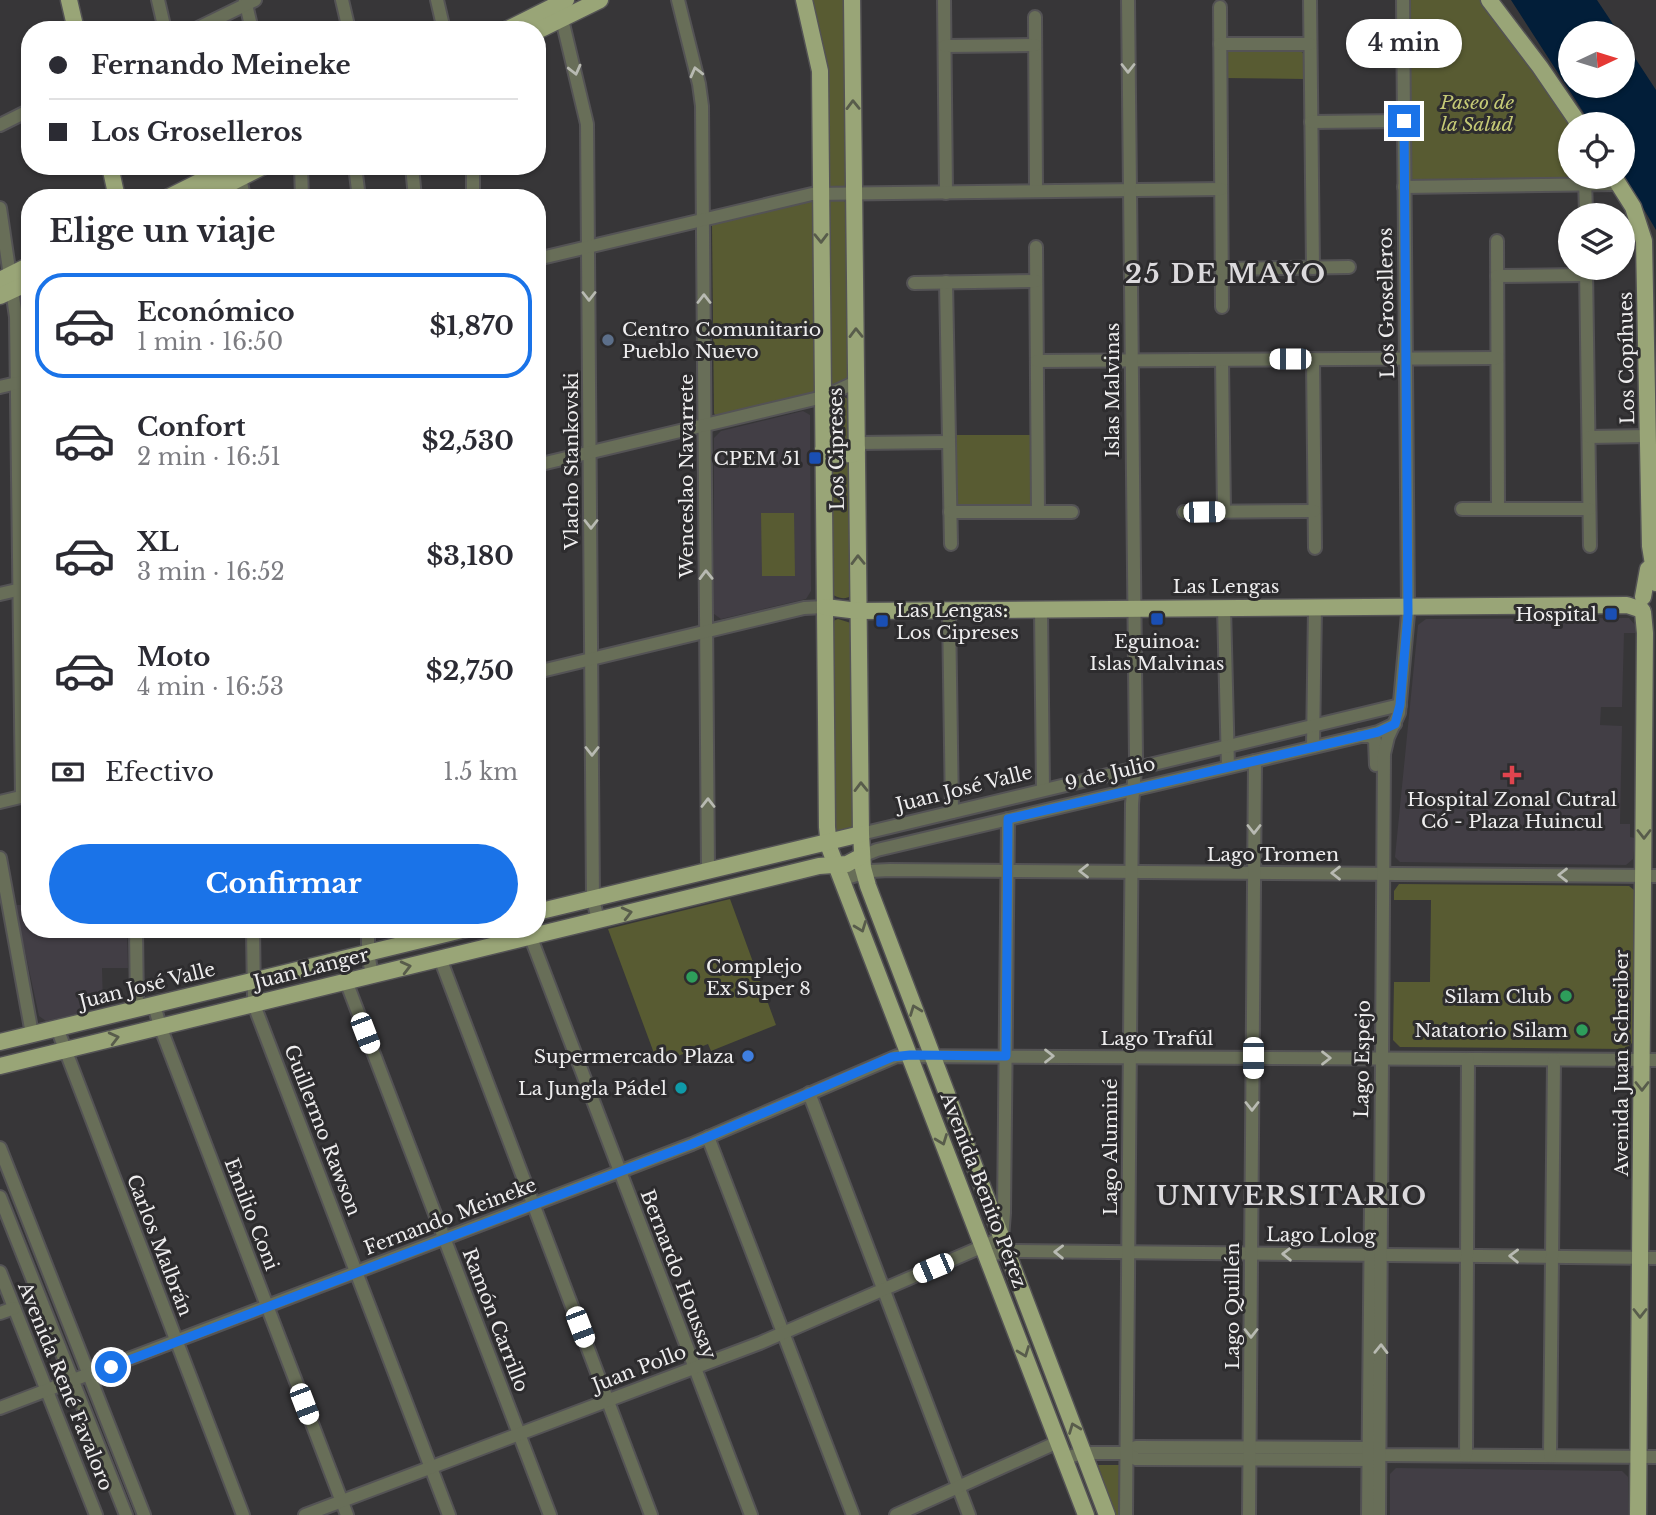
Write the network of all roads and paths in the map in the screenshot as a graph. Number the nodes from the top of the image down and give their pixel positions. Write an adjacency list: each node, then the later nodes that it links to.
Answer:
1 (69, 0): 18 (main road)
2 (158, 0): 19 (street)
3 (342, 0): 22 (street)
4 (436, 0): 23 (street)
5 (600, 0): 15 (main road)
6 (678, 0): 49 (street, Wenceslao Navarrete, one-way to 6)
7 (804, 0): 46 (main road, Los Cipreses)
8 (852, 0): 47 (main road, Los Cipreses, one-way to 8)
9 (944, 0): 29 (street)
10 (1128, 0): 43 (street, Islas Malvinas, one-way to 43)
11 (1310, 0): 27 (street)
12 (1403, 0): 32 (street, Los Groselleros)
13 (1489, 0): 30 (main road)
14 (248, 2): 20 (street); 21 (street)
15 (562, 8): 24 (main road); 25 (main road); 51 (street, Vlacho Stankovski, one-way to 51)
16 (1220, 8): 26 (street)
17 (1035, 18): 28 (street)
18 (74, 21)
19 (163, 21)
20 (211, 21)
21 (251, 21)
22 (347, 21)
23 (442, 21)
24 (529, 21)
25 (546, 23)
26 (1220, 44): 27 (street); 41 (street)
27 (1310, 44): 33 (street)
28 (1035, 45): 29 (street); 44 (street)
29 (944, 46): 45 (street)
30 (1571, 112)
31 (21, 114): 34 (street)
32 (1404, 121): 33 (street); 38 (street, Los Groselleros)
33 (1311, 122): 55 (street)
34 (0, 125)
35 (198, 175): 39 (main road)
36 (230, 175): 40 (main road)
37 (1558, 182): 38 (street)
38 (1404, 187): 66 (street, Los Groselleros)
39 (179, 189)
40 (212, 189)
41 (1221, 189): 43 (street); 56 (street)
42 (1621, 189): 78 (main road, Los Copíhues)
43 (1129, 190): 44 (street); 69 (street, Islas Malvinas)
44 (1036, 191): 45 (street)
45 (946, 192): 47 (street)
46 (821, 194): 47 (street); 49 (street); 76 (main road, Los Cipreses, one-way to 76)
47 (854, 194): 74 (main road, Los Cipreses, one-way to 47)
48 (0, 208): 64 (street)
49 (703, 220): 51 (street); 77 (street, Wenceslao Navarrete, one-way to 49)
50 (1497, 242): 59 (street)
51 (588, 247): 53 (street); 83 (street, Vlacho Stankovski, one-way to 83)
52 (1036, 247): 61 (street)
53 (546, 257)
54 (1349, 267): 55 (street)
55 (1313, 268): 56 (street)
56 (1222, 269): 65 (street)
57 (21, 272): 64 (main road)
58 (1558, 273): 59 (street)
59 (1497, 276): 67 (street)
60 (1586, 280): 79 (street)
61 (1037, 281): 62 (street); 71 (street)
62 (946, 282): 63 (street); 80 (street)
63 (914, 283)
64 (6, 285): 72 (street)
65 (1222, 307)
66 (1406, 358): 67 (street); 68 (street); 102 (street, Los Groselleros)
67 (1497, 358): 86 (street)
68 (1313, 359): 70 (street); 88 (street)
69 (1131, 360): 70 (street); 71 (street); 106 (street, Islas Malvinas)
70 (1222, 360): 93 (street)
71 (1037, 361): 90 (street)
72 (21, 363)
73 (21, 382): 75 (street)
74 (856, 382): 76 (street); 81 (main road, Los Cipreses)
75 (0, 387)
76 (823, 397): 77 (street); 82 (main road, Los Cipreses)
77 (705, 425): 83 (street); 110 (street, Wenceslao Navarrete, one-way to 77)
78 (1648, 436): 79 (street); 96 (main road, Los Copíhues)
79 (1588, 437): 87 (street)
80 (949, 442): 81 (street); 89 (street)
81 (857, 446): 82 (main road); 109 (main road, Los Cipreses, one-way to 81)
82 (823, 450): 103 (main road, Los Cipreses)
83 (590, 453): 84 (street); 111 (street, Vlacho Stankovski, one-way to 111)
84 (546, 463)
85 (1462, 509): 86 (street)
86 (1497, 509): 87 (street)
87 (1589, 509): 95 (street)
88 (1314, 511): 93 (street); 97 (street)
89 (950, 512): 90 (street); 94 (street)
90 (1038, 512): 91 (street)
91 (1072, 512)
92 (1184, 512): 93 (street)
93 (1224, 512)
94 (951, 544)
95 (1590, 546)
96 (1650, 546): 98 (main road, Los Copíhues); 101 (main road, Los Copíhues)
97 (1315, 548)
98 (1656, 583)
99 (21, 589): 100 (street)
100 (0, 594)
101 (1644, 604): 102 (main road, Las Lengas); 112 (main road, Avenida Juan Schreiber)
102 (1408, 606): 105 (main road, Las Lengas); 115 (street, Lago Espejo)
103 (825, 607): 109 (main road, Las Lengas); 110 (street); 130 (main road, Los Cipreses)
104 (1224, 607): 105 (main road, Las Lengas); 106 (main road, Las Lengas); 119 (street)
105 (1315, 607): 117 (street)
106 (1133, 608): 107 (main road, Las Lengas); 123 (street, Islas Malvinas)
107 (1041, 609): 108 (main road, Las Lengas); 124 (street)
108 (949, 610): 109 (main road, Las Lengas); 127 (street)
109 (859, 611): 129 (main road, Los Cipreses, one-way to 109)
110 (706, 631): 111 (street); 136 (street, Wenceslao Navarrete, one-way to 110)
111 (592, 659): 113 (street); 144 (street, Vlacho Stankovski, one-way to 144)
112 (1651, 662): 114 (main road, Avenida Juan Schreiber)
113 (546, 670)
114 (1650, 694): 142 (main road, Avenida Juan Schreiber, one-way to 142)
115 (1400, 705): 116 (street, Lago Espejo); 117 (street, Juan José Valle)
116 (1395, 724): 118 (street, 9 de Julio); 141 (street, Lago Espejo)
117 (1314, 725): 119 (street, Juan José Valle); 120 (street)
118 (1360, 736): 120 (street, 9 de Julio); 141 (street, Lago Espejo)
119 (1227, 746): 122 (street); 123 (street, Juan José Valle)
120 (1314, 747): 121 (street, 9 de Julio)
121 (1255, 761): 122 (street, 9 de Julio); 140 (street, Lago Quillén, one-way to 140)
122 (1228, 767): 123 (street, 9 de Julio)
123 (1134, 779): 124 (street, Juan José Valle); 128 (street, 9 de Julio); 138 (street, Lago Aluminé)
124 (1044, 790): 127 (street, Juan José Valle)
125 (21, 797): 126 (street)
126 (0, 802)
127 (952, 812): 129 (street, Juan José Valle)
128 (1008, 819): 131 (street, 9 de Julio); 137 (street)
129 (861, 834): 130 (main road, Juan José Valle); 132 (main road, Los Cipreses)
130 (828, 842): 134 (main road, Avenida Benito Pérez); 136 (main road, Juan José Valle)
131 (889, 847): 132 (street, 9 de Julio); 135 (street)
132 (862, 856): 134 (main road, 9 de Julio); 139 (main road, Avenida Benito Pérez)
133 (0, 858): 163 (street)
134 (836, 864): 143 (main road, Avenida Benito Pérez); 146 (main road, Juan Langer, one-way to 134)
135 (890, 870): 137 (street, Lago Tromen); 139 (street, Lago Tromen)
136 (708, 871): 144 (main road, Juan José Valle)
137 (1007, 871): 138 (street, Lago Tromen, one-way to 137); 168 (street)
138 (1131, 872): 140 (street, Lago Tromen); 169 (street, Lago Aluminé)
139 (864, 873): 143 (street, Lago Tromen); 167 (main road, Avenida Benito Pérez, one-way to 139)
140 (1254, 873): 141 (street, Lago Tromen, one-way to 140); 170 (street, Lago Quillén)
141 (1379, 874): 142 (street, Lago Tromen, one-way to 141); 171 (street, Lago Espejo)
142 (1650, 876): 174 (main road, Avenida Juan Schreiber)
143 (843, 879): 166 (main road, Avenida Benito Pérez, one-way to 166)
144 (593, 899): 145 (main road, Juan José Valle); 146 (street, Vlacho Stankovski)
145 (546, 910)
146 (598, 920): 147 (main road, Juan Langer)
147 (546, 930)
148 (136, 938): 160 (street)
149 (253, 938): 158 (street, Guillermo Rawson)
150 (368, 938): 154 (street)
151 (429, 938): 154 (main road, Juan José Valle)
152 (511, 938): 155 (main road, Juan Langer)
153 (531, 938): 179 (street, Bernardo Houssay)
154 (368, 953): 156 (street); 158 (main road, Juan José Valle)
155 (440, 958): 156 (main road, Juan Langer, one-way to 155); 181 (street)
156 (372, 975): 157 (main road, Juan Langer)
157 (346, 981): 158 (main road, Juan Langer); 182 (street, Ramón Carrillo)
158 (254, 992): 159 (main road, Juan José Valle); 161 (main road, Juan Langer); 192 (street, Guillermo Rawson)
159 (154, 1004): 160 (main road, Juan José Valle); 161 (street, Emilio Coni)
160 (137, 1009): 162 (main road, Juan José Valle)
161 (160, 1026): 165 (main road, Juan Langer, one-way to 161); 194 (street, Emilio Coni)
162 (57, 1028): 163 (main road, Juan José Valle); 165 (street, Carlos Malbrán)
163 (32, 1034): 164 (main road, Juan José Valle)
164 (0, 1042)
165 (65, 1050): 175 (main road, Juan Langer); 198 (street, Carlos Malbrán)
166 (910, 1055): 167 (street, Lago Trafúl); 176 (street, Fernando Meineke); 184 (main road, Avenida Benito Pérez, one-way to 184)
167 (932, 1055): 168 (street, Lago Trafúl); 183 (main road, Avenida Benito Pérez)
168 (1006, 1056): 169 (street, Lago Trafúl, one-way to 169); 183 (street)
169 (1130, 1057): 170 (street, Lago Trafúl); 185 (street, Lago Aluminé)
170 (1253, 1058): 171 (street, Lago Trafúl, one-way to 171); 186 (street, Lago Quillén, one-way to 186)
171 (1377, 1058): 172 (street, Lago Trafúl); 187 (street, Lago Espejo)
172 (1468, 1059): 173 (street, Lago Trafúl); 188 (street)
173 (1555, 1060): 174 (street, Lago Trafúl); 189 (street)
174 (1649, 1060): 190 (main road, Avenida Juan Schreiber, one-way to 190)
175 (0, 1066)
176 (809, 1094): 177 (street, Fernando Meineke); 193 (street)
177 (708, 1137): 179 (street, Fernando Meineke); 197 (street)
178 (0, 1147): 200 (street)
179 (620, 1172): 181 (street, Fernando Meineke); 199 (street, Bernardo Houssay)
180 (0, 1197): 201 (street, Avenida René Favaloro)
181 (533, 1205): 182 (street, Fernando Meineke); 203 (street)
182 (444, 1239): 192 (street, Fernando Meineke); 205 (street, Ramón Carrillo)
183 (1004, 1245): 184 (street, Lago Lolog); 185 (street, Lago Lolog, one-way to 183); 207 (main road, Avenida Benito Pérez, one-way to 183)
184 (985, 1251): 193 (street, Juan Pollo); 206 (main road, Avenida Benito Pérez, one-way to 206)
185 (1128, 1253): 186 (street, Lago Lolog); 208 (street, Lago Aluminé)
186 (1251, 1254): 187 (street, Lago Lolog, one-way to 186); 209 (street, Lago Quillén, one-way to 209)
187 (1376, 1255): 188 (street, Lago Lolog); 210 (street, Lago Espejo)
188 (1467, 1256): 189 (street, Lago Lolog, one-way to 188); 211 (street)
189 (1552, 1257): 190 (street, Lago Lolog); 212 (street)
190 (1648, 1258): 213 (main road, Avenida Juan Schreiber, one-way to 213)
191 (0, 1272): 195 (street, Avenida René Favaloro)
192 (356, 1273): 194 (street, Fernando Meineke); 216 (street, Guillermo Rawson)
193 (883, 1289): 197 (street, Juan Pollo); 217 (street)
194 (267, 1307): 198 (street, Fernando Meineke); 218 (street, Emilio Coni)
195 (14, 1308): 196 (street); 202 (street, Avenida René Favaloro)
196 (0, 1312)
197 (783, 1332): 199 (street, Juan Pollo); 229 (street)
198 (176, 1342): 200 (street, Fernando Meineke); 222 (street, Carlos Malbrán)
199 (695, 1368): 203 (street, Juan Pollo); 228 (street, Bernardo Houssay)
200 (89, 1375): 201 (street, Fernando Meineke); 221 (street)
201 (73, 1381): 202 (street, Fernando Meineke); 220 (street, Avenida René Favaloro)
202 (47, 1391): 204 (street, Fernando Meineke); 219 (street, Avenida René Favaloro)
203 (608, 1401): 205 (street, Juan Pollo); 227 (street)
204 (0, 1408)
205 (519, 1434): 216 (street, Juan Pollo); 226 (street, Ramón Carrillo)
206 (1058, 1442): 215 (main road, Avenida Benito Pérez); 217 (street)
207 (1084, 1453): 208 (street); 215 (street); 233 (main road, Avenida Benito Pérez)
208 (1126, 1453): 209 (street); 234 (street, Lago Aluminé)
209 (1250, 1454): 210 (street); 235 (street, Lago Quillén)
210 (1372, 1455): 211 (street); 236 (street, Lago Espejo); 237 (street, Lago Espejo)
211 (1466, 1455): 212 (street)
212 (1550, 1456): 213 (street)
213 (1639, 1457): 214 (street); 238 (main road, Avenida Juan Schreiber)
214 (1656, 1457)
215 (1065, 1458): 232 (main road, Avenida Benito Pérez)
216 (431, 1467): 218 (street, Juan Pollo); 225 (street, Guillermo Rawson)
217 (958, 1487): 230 (street); 231 (street)
218 (342, 1501): 223 (street, Juan Pollo); 224 (street, Emilio Coni)
219 (96, 1515)
220 (125, 1515)
221 (144, 1515)
222 (243, 1515)
223 (305, 1515)
224 (347, 1515)
225 (449, 1515)
226 (550, 1515)
227 (651, 1515)
228 (751, 1515)
229 (853, 1515)
230 (896, 1515)
231 (969, 1515)
232 (1086, 1515)
233 (1107, 1515)
234 (1125, 1515)
235 (1249, 1515)
236 (1368, 1515)
237 (1379, 1515)
238 (1638, 1515)

